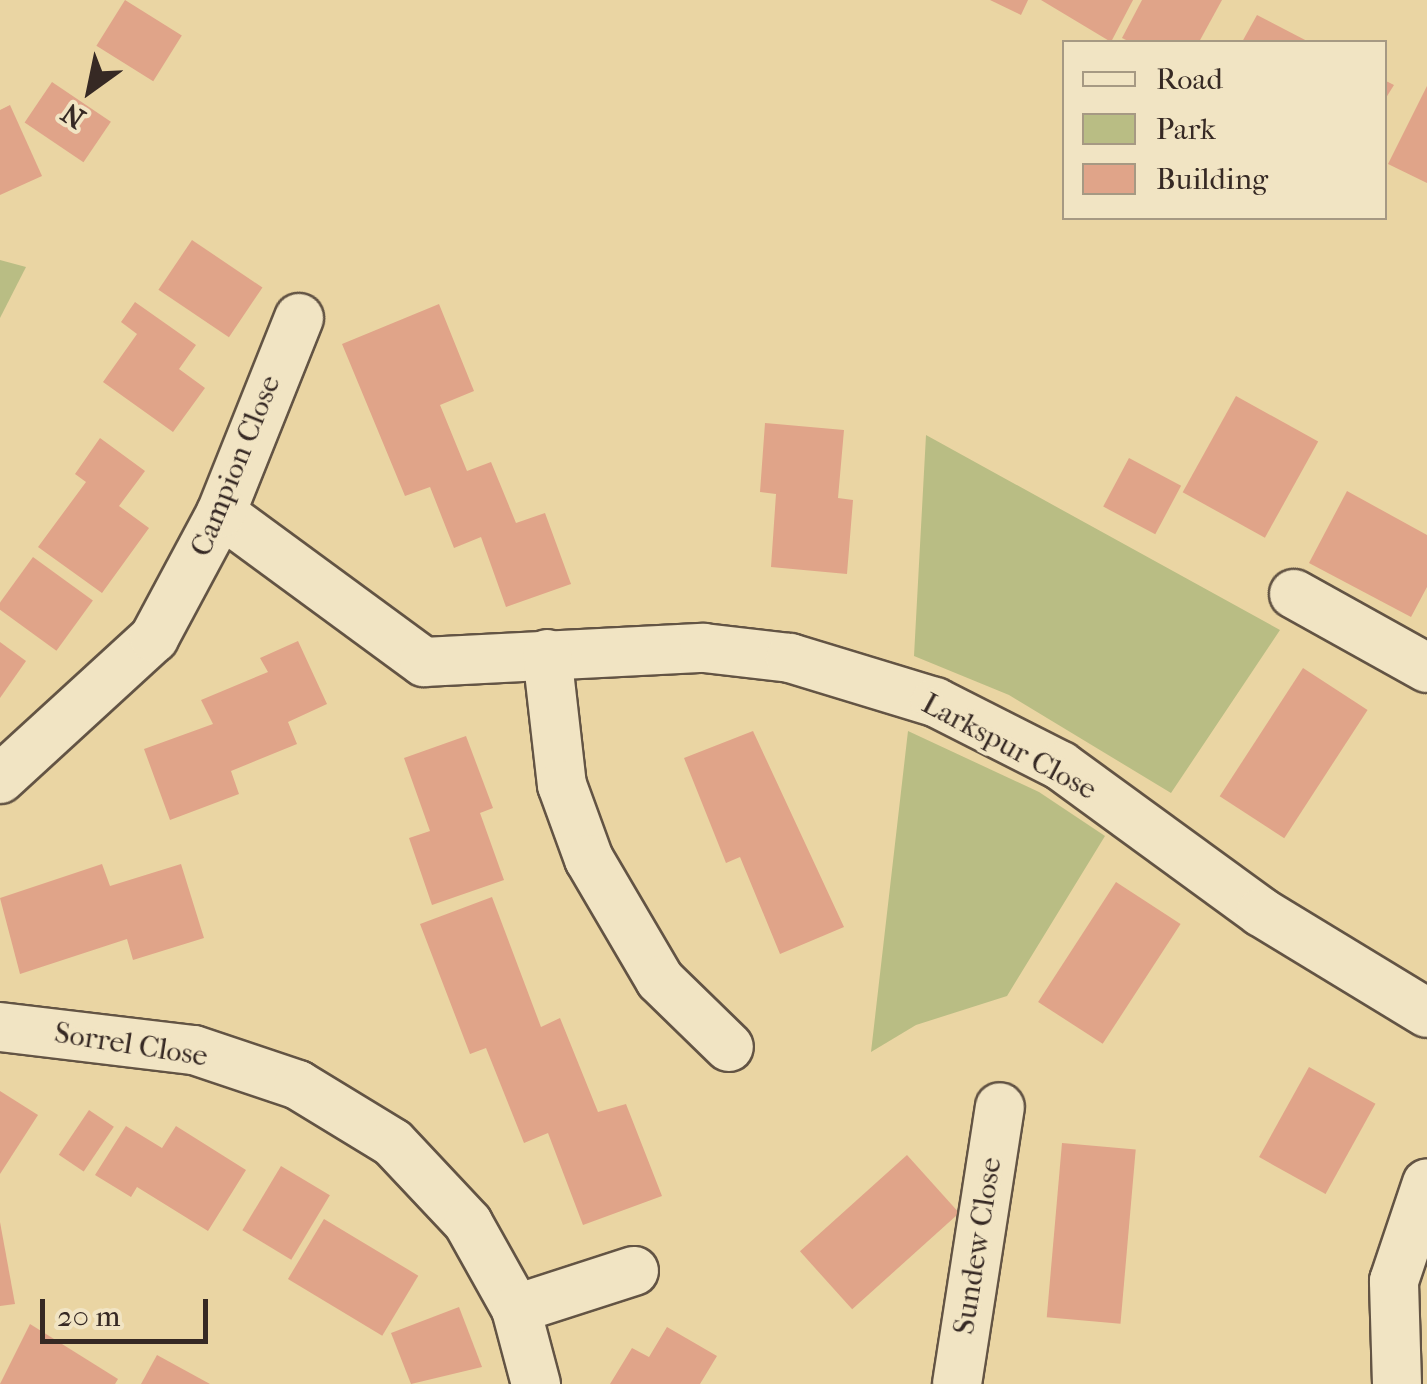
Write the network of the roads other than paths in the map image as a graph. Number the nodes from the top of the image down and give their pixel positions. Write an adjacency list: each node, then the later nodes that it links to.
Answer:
1 (299, 318): 2 (street, Campion Close)
2 (222, 512): 4 (street, Larkspur Close); 6 (street, Campion Close)
3 (1294, 594): 5 (street)
4 (547, 654): 7 (street, Larkspur Close); 9 (street)
5 (1427, 668)
6 (0, 780)
7 (1427, 1014)
8 (0, 1027): 13 (street, Sorrel Close)
9 (729, 1046)
10 (1000, 1107): 15 (street, Sundew Close)
11 (1427, 1183): 16 (street)
12 (634, 1271): 13 (street)
13 (516, 1309): 14 (street, Sorrel Close)
14 (536, 1384)
15 (956, 1384)
16 (1397, 1384)

